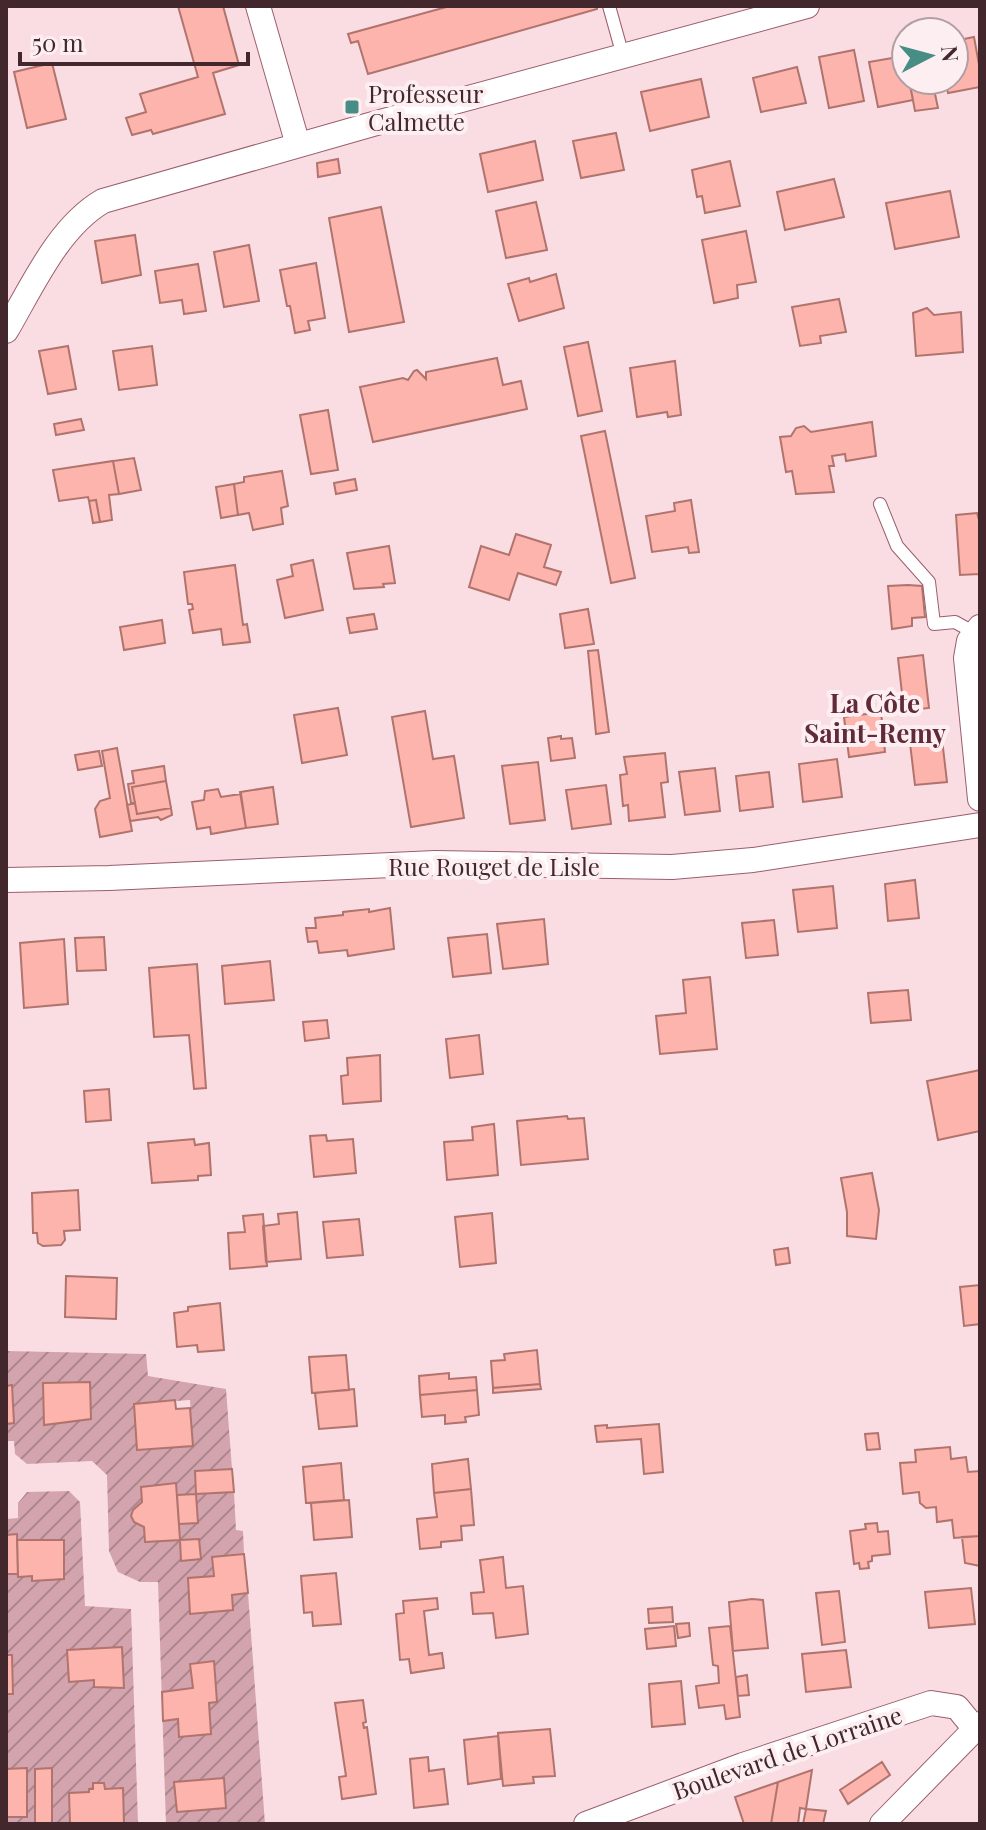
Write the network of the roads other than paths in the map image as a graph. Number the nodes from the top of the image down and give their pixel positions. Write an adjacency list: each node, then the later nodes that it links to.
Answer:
1 (258, 6): 5 (street)
2 (609, 6): 4 (lane)
3 (803, 7): 4 (street)
4 (623, 56): 5 (street)
5 (298, 145): 6 (street)
6 (6, 331)
7 (880, 504): 8 (lane)
8 (977, 630): 9 (street)
9 (980, 799)
10 (980, 825): 11 (street, Rue Rouget de Lisle)
11 (6, 880)
12 (978, 1726): 13 (street, Boulevard de Lorraine); 14 (street)
13 (586, 1824)
14 (882, 1824)

